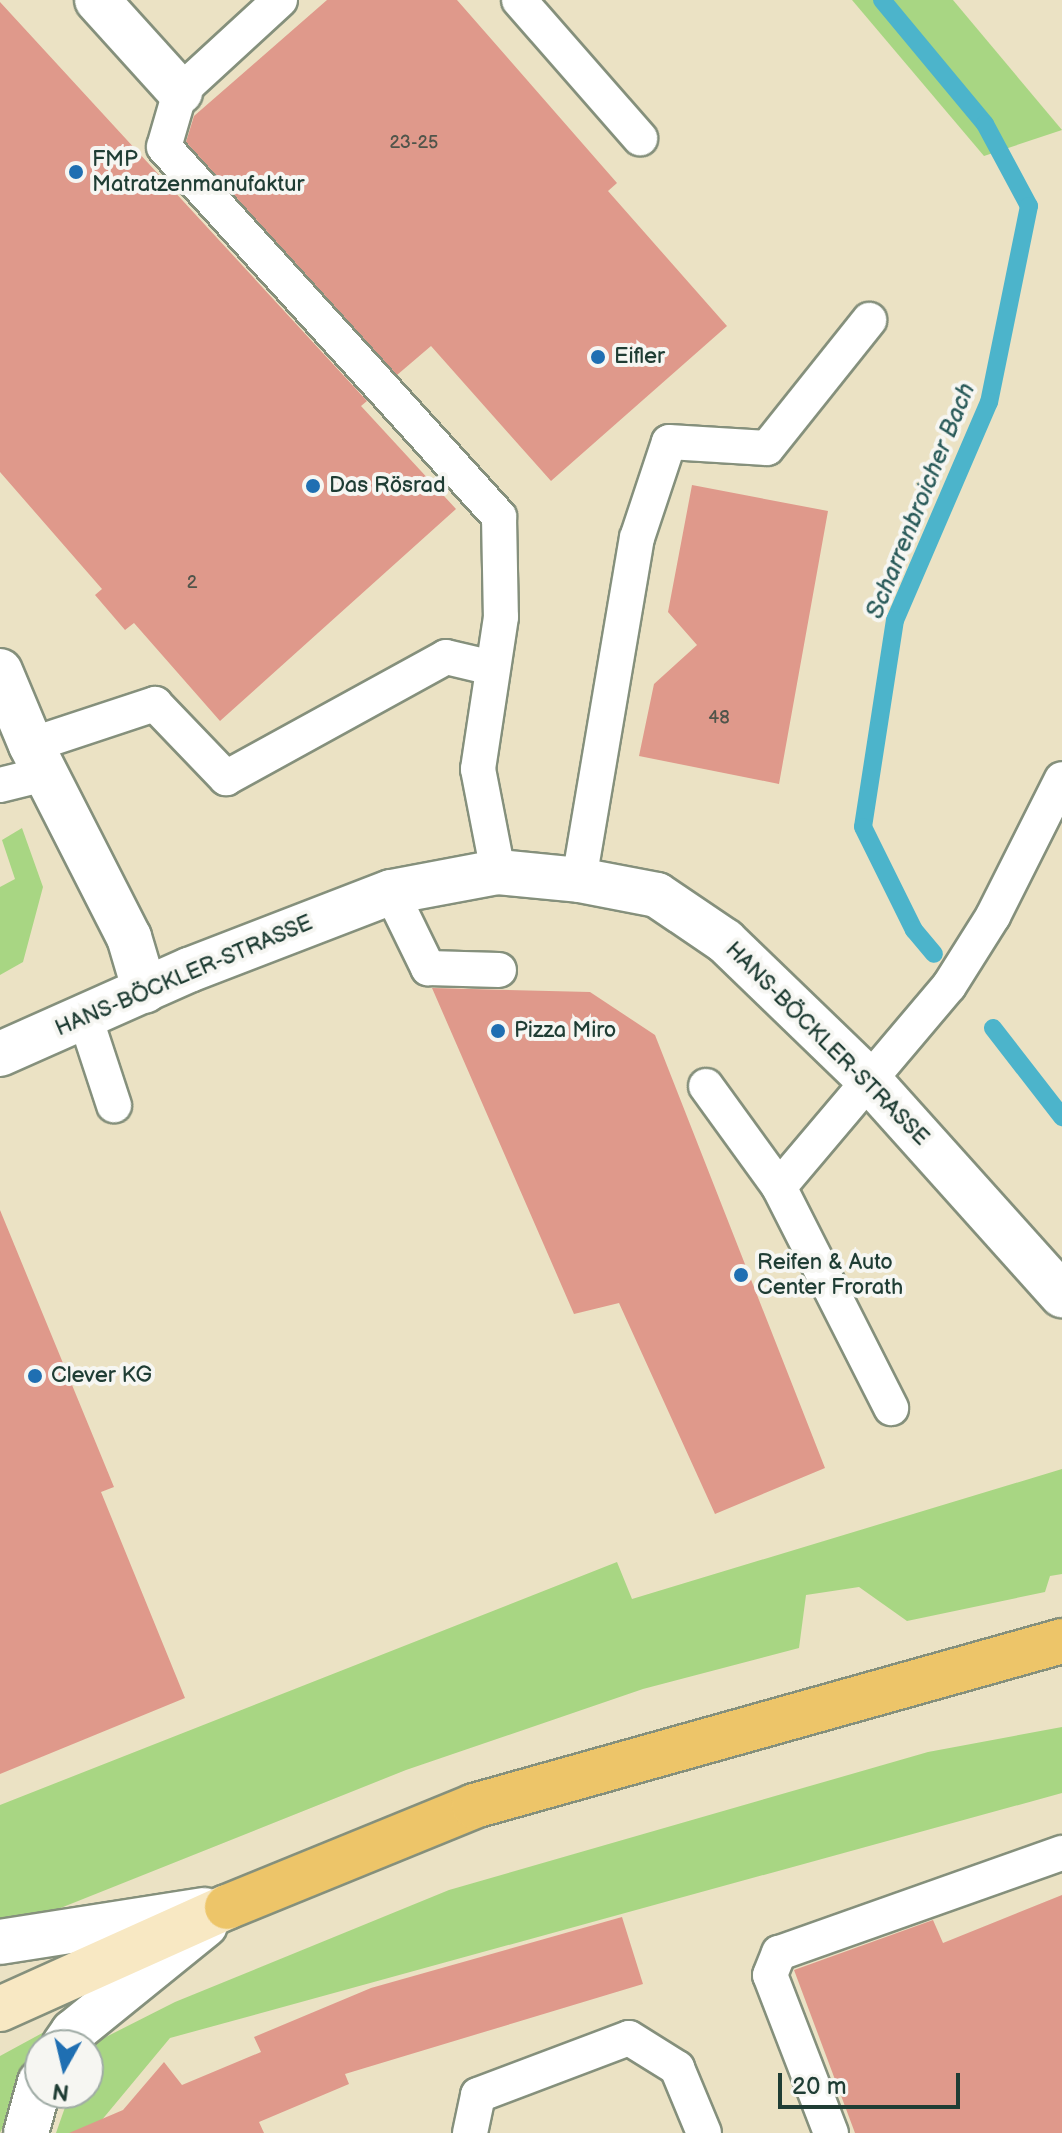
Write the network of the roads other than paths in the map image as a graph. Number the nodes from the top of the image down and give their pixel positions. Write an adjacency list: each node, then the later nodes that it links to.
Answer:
1 (97, 0): 4 (street)
2 (280, 0): 4 (lane)
3 (519, 0): 5 (lane)
4 (180, 92): 7 (lane)
5 (640, 138)
6 (869, 320): 13 (lane)
7 (493, 668): 9 (lane); 12 (lane)
8 (0, 671): 9 (street)
9 (40, 759): 11 (lane); 16 (street)
10 (1062, 779): 19 (lane)
11 (0, 785)
12 (498, 872): 13 (street, HANS-BÖCKLER-STRASSE); 14 (street, HANS-BÖCKLER-STRASSE)
13 (579, 880): 19 (street, HANS-BÖCKLER-STRASSE)
14 (391, 892): 15 (lane); 16 (street, HANS-BÖCKLER-STRASSE)
15 (499, 970)
16 (145, 991): 17 (street, HANS-BÖCKLER-STRASSE)
17 (85, 1017): 18 (street, HANS-BÖCKLER-STRASSE); 21 (lane)
18 (0, 1054)
19 (870, 1081): 22 (lane); 23 (street, HANS-BÖCKLER-STRASSE)
20 (706, 1086): 22 (lane)
21 (114, 1105)
22 (779, 1187): 24 (lane)
23 (1062, 1295)
24 (891, 1408)
25 (1062, 1641): 27 (highway)
26 (1062, 1853): 35 (lane)
27 (227, 1907): 28 (street); 29 (main road); 30 (street)
28 (0, 1942)
29 (0, 2009)
30 (77, 2029)
31 (33, 2109): 32 (street)
32 (26, 2133)
33 (470, 2133): 34 (lane)
34 (704, 2133)
35 (831, 2133)

